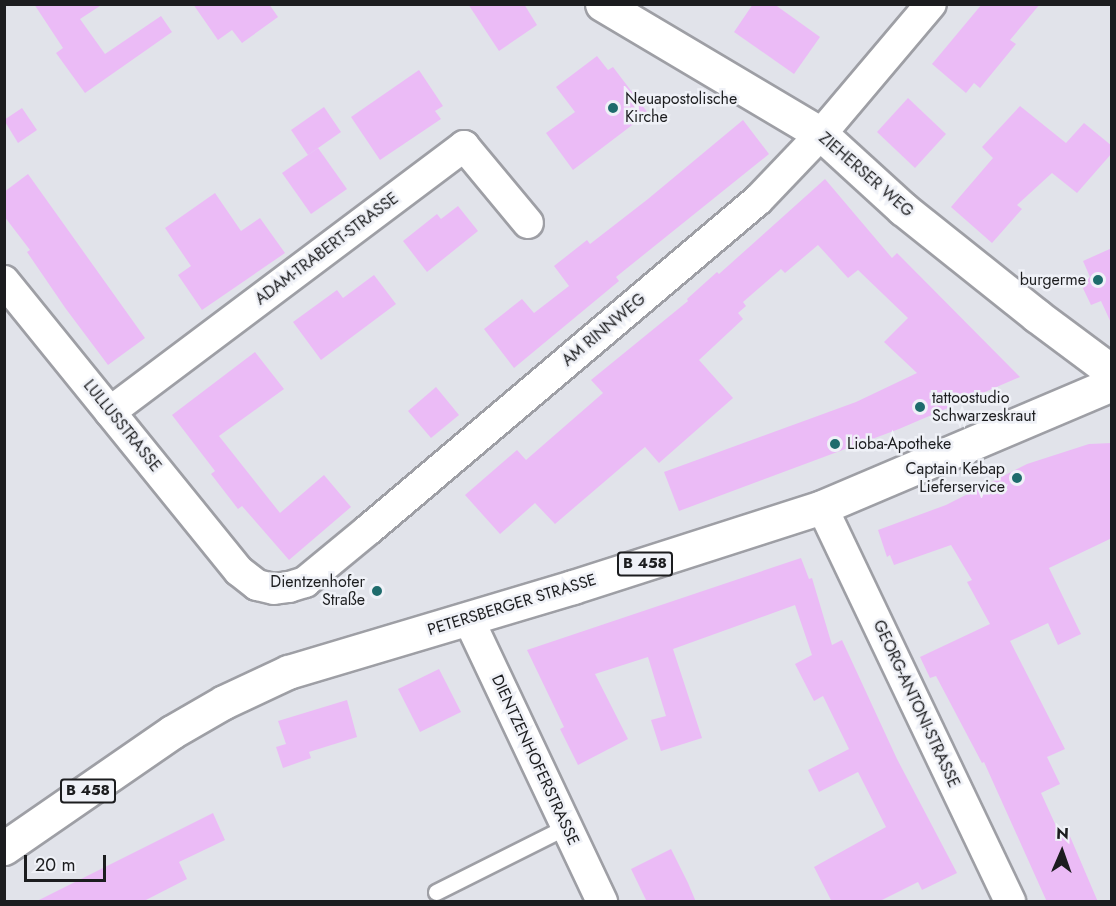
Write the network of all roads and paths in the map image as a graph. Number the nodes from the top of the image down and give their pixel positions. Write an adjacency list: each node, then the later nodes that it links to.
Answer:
1 (602, 4): 3 (main road, ZIEHERSER WEG)
2 (930, 4): 3 (street, AM RINNWEG)
3 (821, 134): 6 (main road, ZIEHERSER WEG); 10 (street, AM RINNWEG)
4 (528, 223): 8 (street, ADAM-TRABERT-STRASSE)
5 (4, 281): 8 (street, LULLUSSTRASSE)
6 (1112, 372)
7 (1112, 384): 9 (main road, PETERSBERGER STRASSE / B 458)
8 (110, 412): 10 (street, LULLUSSTRASSE)
9 (822, 507): 11 (main road, PETERSBERGER STRASSE / B 458); 16 (street, GEORG-ANTONI-STRASSE)
10 (239, 572)
11 (468, 618): 12 (street, DIENTZENHOFERSTRASSE); 13 (main road, PETERSBERGER STRASSE / B 458)
12 (566, 826): 14 (lane); 15 (street, DIENTZENHOFERSTRASSE)
13 (4, 848)
14 (435, 892)
15 (602, 902)
16 (1010, 902)

